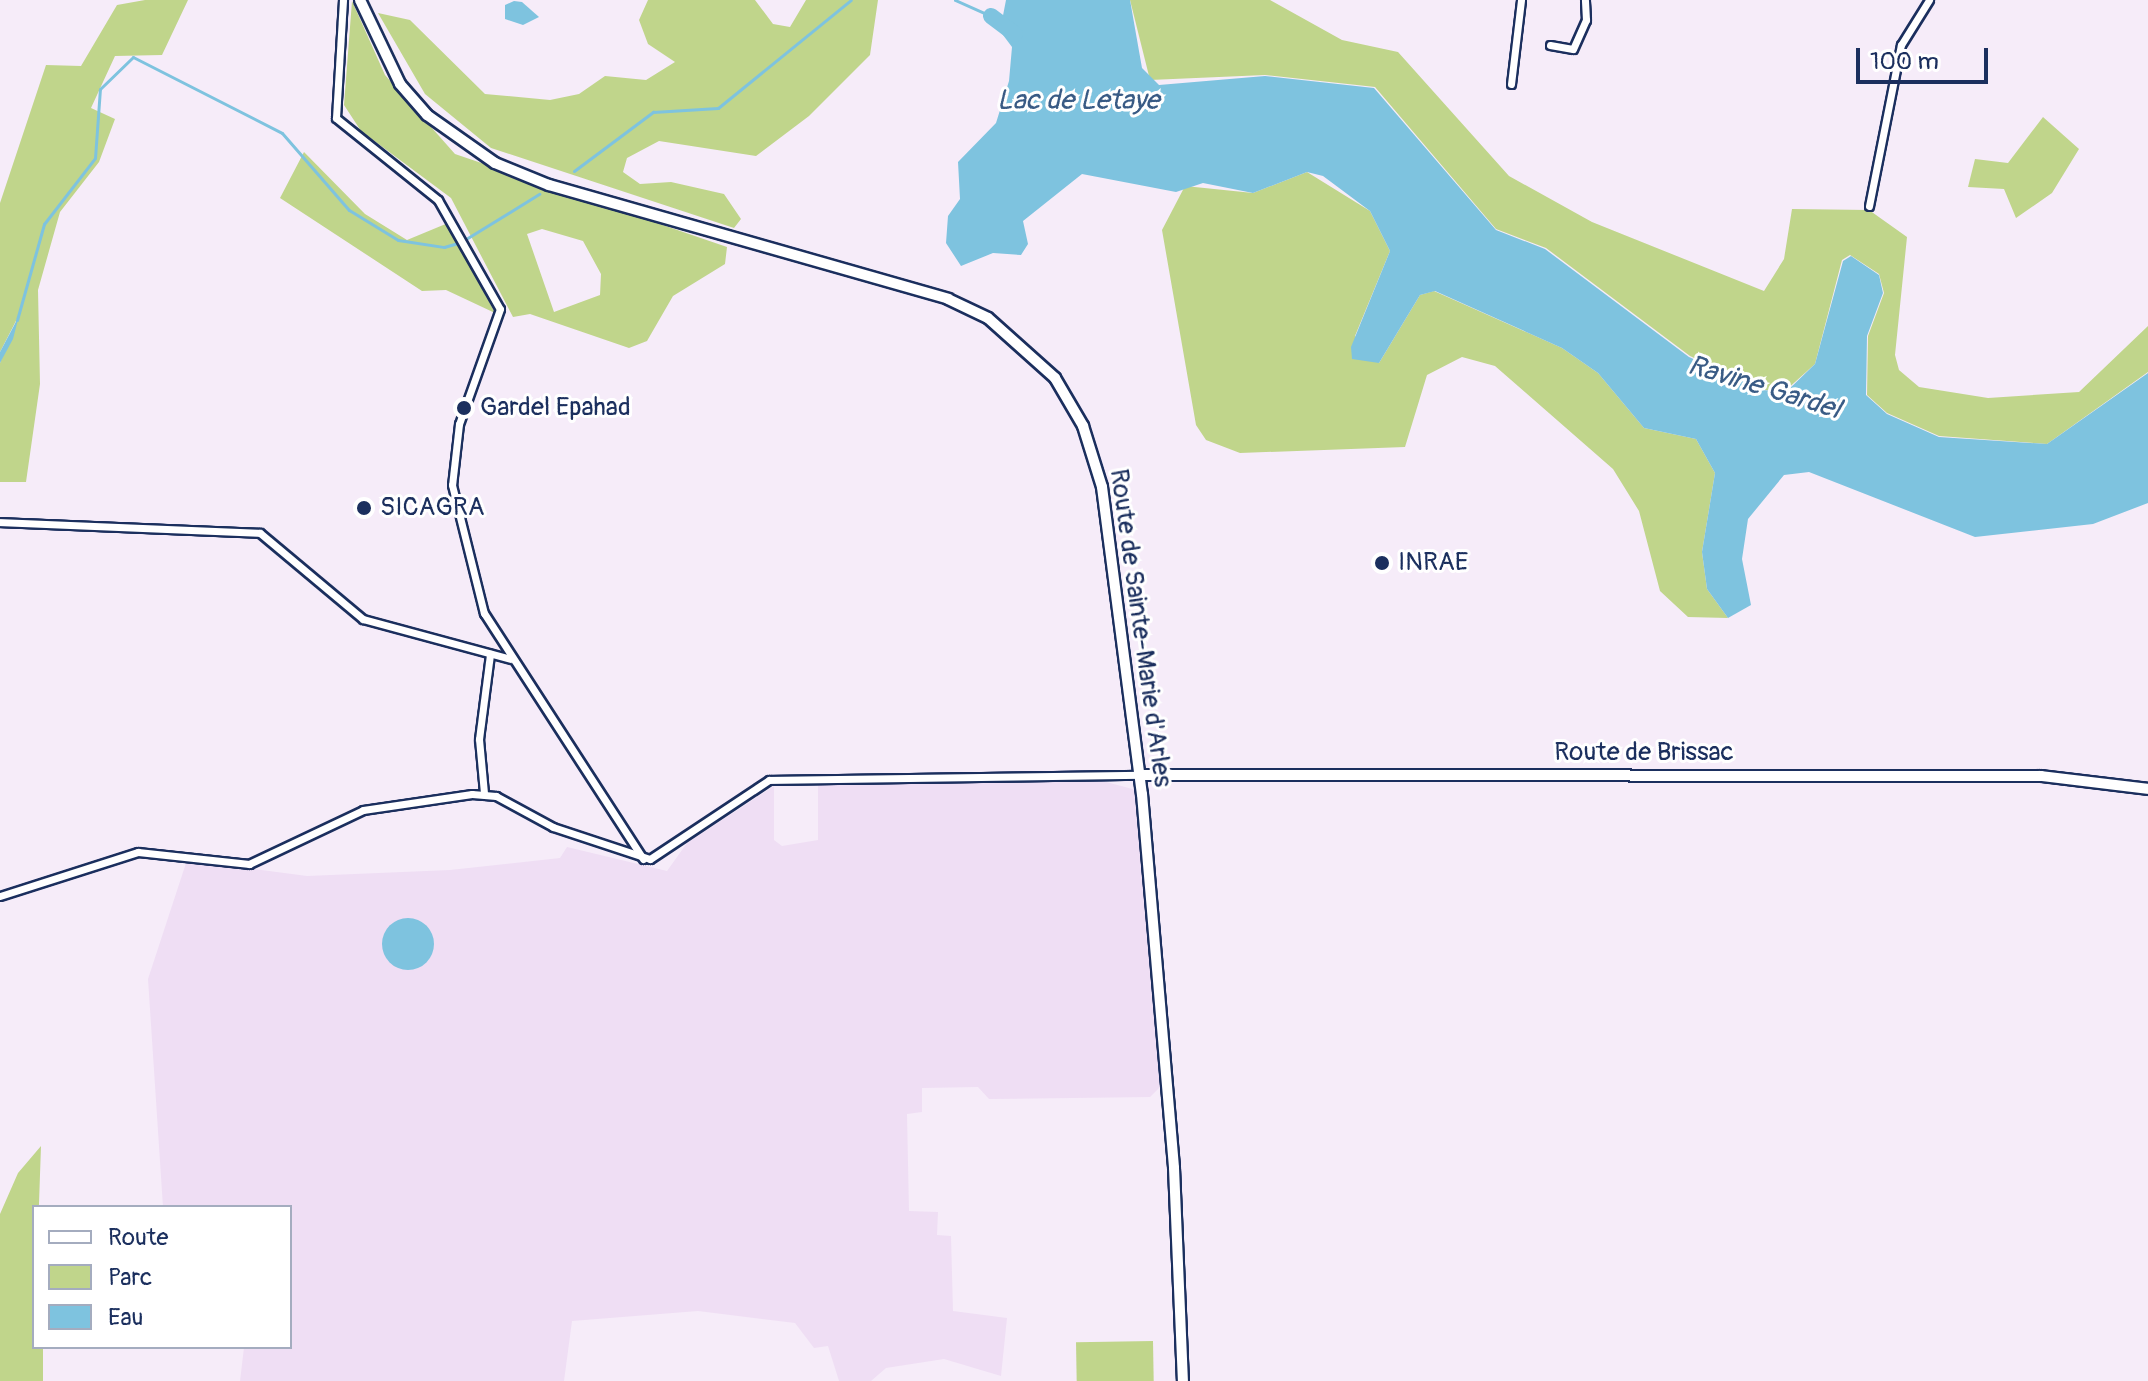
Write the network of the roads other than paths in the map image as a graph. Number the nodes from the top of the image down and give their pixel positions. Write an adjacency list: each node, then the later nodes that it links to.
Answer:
1 (343, 0): 11 (street)
2 (360, 0): 12 (main road, Route de Sainte-Marie d'Arles)
3 (1521, 0): 7 (street)
4 (1585, 0): 6 (street)
5 (1929, 0): 8 (street)
6 (1550, 45)
7 (1511, 84)
8 (1869, 206)
9 (0, 522): 10 (street)
10 (490, 654): 11 (street); 14 (street)
11 (511, 659): 15 (street)
12 (1139, 775): 13 (main road, Route de Brissac); 15 (street); 17 (main road, Route de Sainte-Marie d'Arles)
13 (2148, 789)
14 (484, 793): 15 (street); 16 (street)
15 (643, 859)
16 (0, 896)
17 (1183, 1381)

